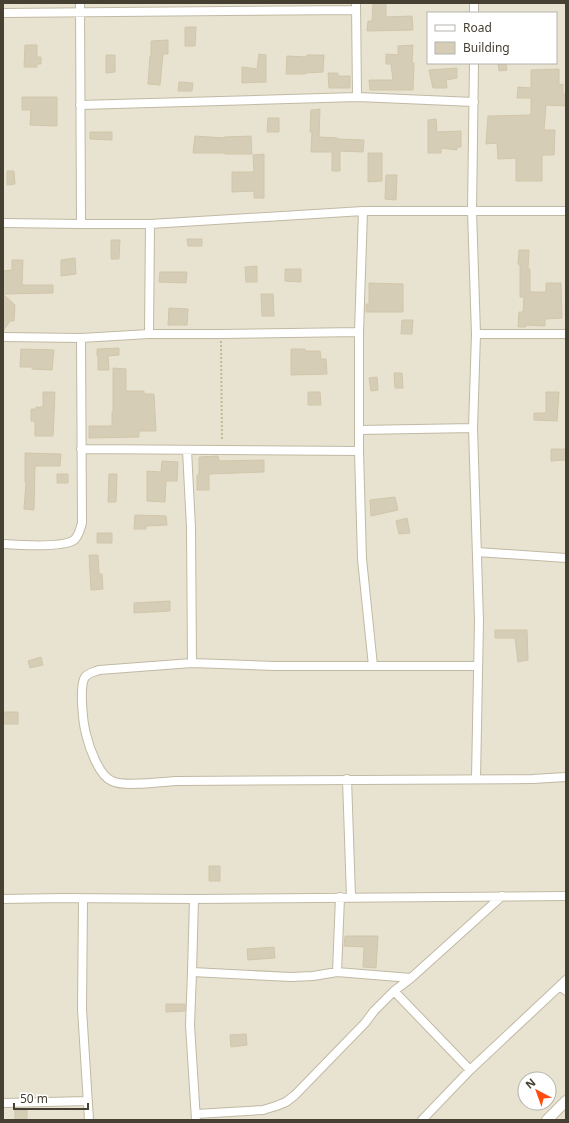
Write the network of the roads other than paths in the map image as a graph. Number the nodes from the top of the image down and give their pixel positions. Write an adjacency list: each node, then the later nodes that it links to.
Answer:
1 (80, 3): 5 (street)
2 (356, 6): 3 (street); 7 (street)
3 (235, 7): 5 (street)
4 (3, 13): 5 (street)
5 (80, 13): 9 (street)
6 (474, 64): 8 (street)
7 (357, 97): 8 (street); 9 (street)
8 (474, 102): 11 (street)
9 (80, 105): 14 (street)
10 (363, 211): 11 (street); 15 (street); 16 (street)
11 (472, 211): 12 (street); 18 (street)
12 (566, 211)
13 (3, 224): 14 (street)
14 (81, 224): 15 (street)
15 (150, 224): 17 (street)
16 (359, 332): 17 (street); 23 (street)
17 (149, 334): 21 (street)
18 (476, 334): 19 (street); 22 (street)
19 (566, 334)
20 (3, 337): 21 (street)
21 (81, 338): 24 (street)
22 (473, 428): 23 (street); 28 (street)
23 (359, 430): 26 (street)
24 (81, 449): 25 (street); 27 (street)
25 (187, 450): 26 (street); 30 (street)
26 (359, 451): 31 (street)
27 (3, 544)
28 (477, 552): 29 (street); 32 (street)
29 (566, 558)
30 (192, 663): 31 (street); 35 (street)
31 (374, 666): 32 (street)
32 (478, 666): 34 (street)
33 (566, 777): 34 (street)
34 (476, 778): 35 (street)
35 (347, 780): 39 (street)
36 (502, 896): 37 (street); 39 (street); 45 (street)
37 (566, 896)
38 (340, 897): 39 (street); 42 (street); 44 (street)
39 (351, 897)
40 (83, 898): 41 (street); 42 (street); 49 (street)
41 (3, 899)
42 (194, 899): 43 (street)
43 (192, 972): 44 (street); 52 (street)
44 (337, 972): 45 (street)
45 (411, 978): 47 (street)
46 (564, 986): 48 (street)
47 (394, 991): 48 (street); 52 (street)
48 (470, 1070): 54 (street)
49 (88, 1101): 51 (street); 53 (street)
50 (566, 1101): 55 (street)
51 (3, 1103)
52 (196, 1117)
53 (89, 1120)
54 (422, 1120)
55 (546, 1120)

